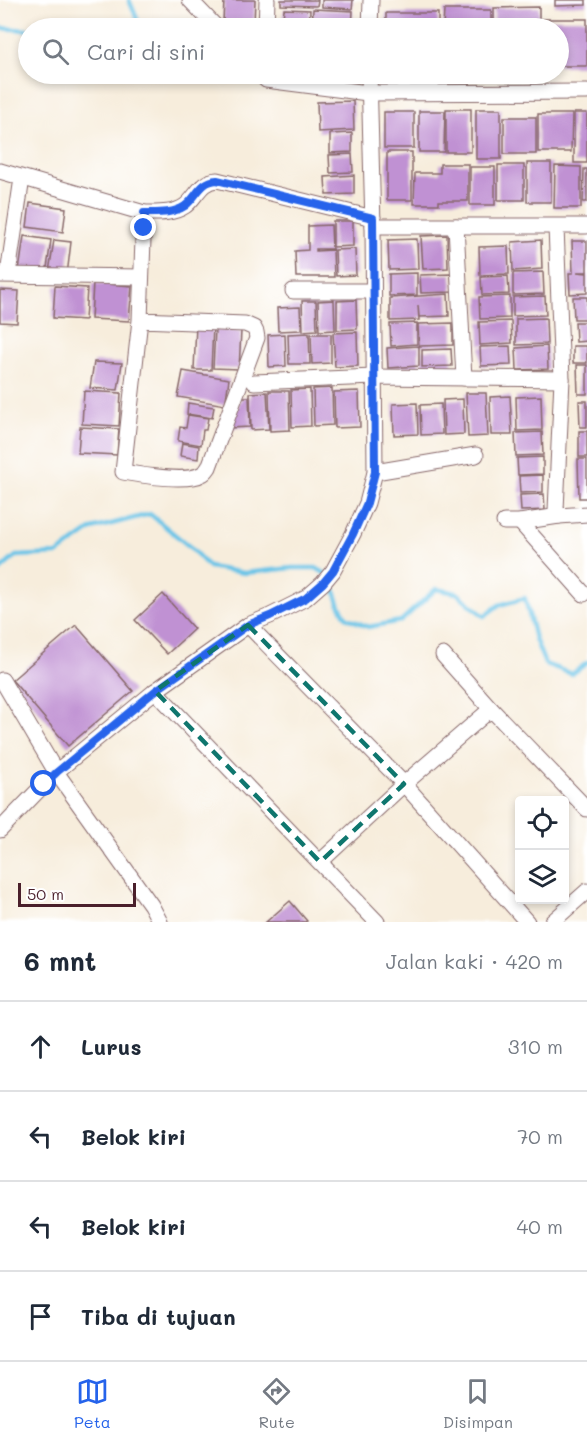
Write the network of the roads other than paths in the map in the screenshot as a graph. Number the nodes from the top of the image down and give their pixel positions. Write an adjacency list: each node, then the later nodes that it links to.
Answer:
1 (190, 0): 4 (street)
2 (267, 0): 5 (street)
3 (371, 0): 6 (street)
4 (207, 18)
5 (266, 18)
6 (370, 18)
7 (313, 84): 10 (street)
8 (369, 84): 10 (street)
9 (587, 92): 10 (street)
10 (369, 93): 14 (street)
11 (0, 171): 12 (street)
12 (22, 178): 13 (street); 18 (street)
13 (144, 213): 14 (street); 19 (street)
14 (373, 222): 15 (street); 21 (street)
15 (456, 226): 17 (street); 24 (street)
16 (587, 226): 17 (street)
17 (556, 227): 25 (street)
18 (4, 275): 19 (street)
19 (141, 277): 22 (street)
20 (293, 291): 21 (street)
21 (373, 291): 23 (street)
22 (140, 320): 22 (street)
23 (374, 377): 24 (street); 26 (street); 28 (street)
24 (464, 378): 25 (street)
25 (562, 379): 30 (street)
26 (254, 382)
27 (476, 455): 28 (street)
28 (375, 472): 34 (street)
29 (587, 514): 30 (street)
30 (559, 516): 32 (street)
31 (504, 522): 32 (street)
32 (520, 522): 33 (street)
33 (584, 594)
34 (248, 625): 37 (street); 40 (street)
35 (443, 655): 38 (street)
36 (2, 680): 39 (street)
37 (155, 691): 39 (street); 43 (street)
38 (491, 709): 40 (street); 41 (street)
39 (57, 772): 42 (street); 45 (street)
40 (404, 784): 43 (street); 47 (street)
41 (587, 809)
42 (0, 830)
43 (320, 862): 46 (street)
44 (587, 891): 48 (street)
45 (160, 922)
46 (377, 922)
47 (527, 922)
48 (552, 922)

